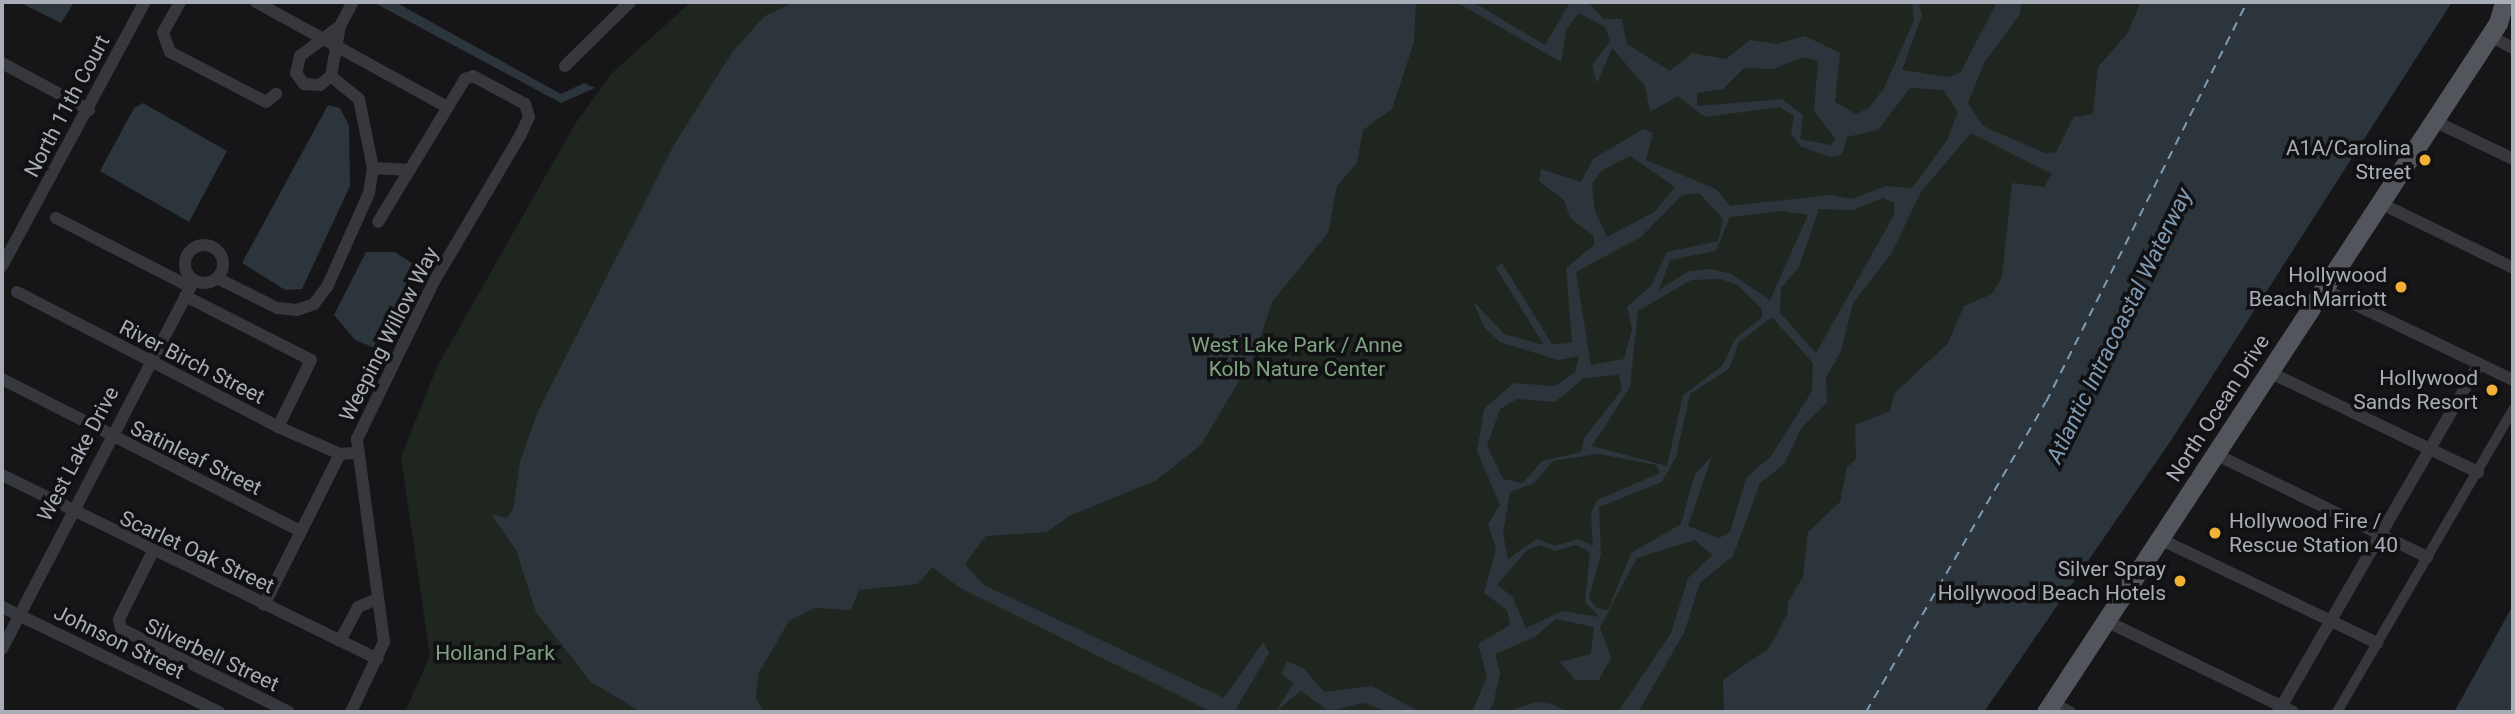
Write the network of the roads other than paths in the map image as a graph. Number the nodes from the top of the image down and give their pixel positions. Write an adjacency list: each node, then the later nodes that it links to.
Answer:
1 (145, 2): 20 (street, North 11th Court)
2 (180, 2): 18 (street)
3 (256, 2): 7 (street)
4 (353, 2): 9 (street)
5 (630, 2): 16 (street)
6 (2504, 2): 8 (main road, North Ocean Drive)
7 (298, 24): 10 (street); 13 (street)
8 (2501, 24): 12 (street); 21 (main road, North Ocean Drive)
9 (340, 26): 10 (street); 11 (street)
10 (323, 37): 11 (street); 13 (street)
11 (338, 45): 14 (street); 17 (street)
12 (2513, 48)
13 (307, 49): 17 (street); 17 (street)
14 (359, 57): 17 (street); 19 (street)
15 (2, 63): 20 (street)
16 (565, 66)
17 (333, 71): 23 (street)
18 (276, 94)
19 (447, 107): 24 (street); 44 (street, Weeping Willow Way)
20 (89, 110): 28 (street, North 11th Court)
21 (2434, 121): 22 (street); 25 (main road, North Ocean Drive)
22 (2513, 159)
23 (373, 168): 24 (street); 31 (street)
24 (406, 170): 27 (street)
25 (2380, 203): 30 (street); 33 (main road, North Ocean Drive)
26 (56, 218): 32 (street)
27 (378, 222)
28 (6, 250): 29 (street, North 11th Court)
29 (2, 266)
30 (2513, 268)
31 (216, 278): 32 (street); 32 (street)
32 (189, 288): 35 (street, West Lake Drive); 41 (street)
33 (2323, 289): 36 (street); 37 (main road, North Ocean Drive)
34 (17, 292): 35 (street, River Birch Street)
35 (149, 363): 41 (street, River Birch Street); 42 (street, West Lake Drive)
36 (2479, 364): 39 (street); 43 (street)
37 (2269, 372): 43 (street); 46 (main road, North Ocean Drive)
38 (2, 379): 42 (street, Satinleaf Street)
39 (2513, 380)
40 (2513, 410): 47 (street)
41 (278, 427): 45 (street, River Birch Street)
42 (109, 437): 49 (street, West Lake Drive); 50 (street, Satinleaf Street)
43 (2431, 449): 47 (street); 51 (street)
44 (354, 453): 45 (street, River Birch Street); 55 (street, Weeping Willow Way)
45 (340, 454): 50 (street)
46 (2215, 454): 51 (street); 52 (main road, North Ocean Drive)
47 (2478, 472): 54 (street)
48 (4, 481): 49 (street, Scarlet Oak Street)
49 (68, 511): 53 (street, Scarlet Oak Street); 58 (street, West Lake Drive)
50 (300, 531): 56 (street)
51 (2382, 535): 54 (street); 60 (street)
52 (2160, 539): 59 (main road, North Ocean Drive); 60 (street)
53 (152, 553): 56 (street, Scarlet Oak Street); 68 (street, Silverbell Street)
54 (2427, 557): 62 (street)
55 (377, 599): 61 (street); 64 (street, Weeping Willow Way)
56 (264, 605): 61 (street, Scarlet Oak Street)
57 (2, 607): 58 (street, Johnson Street)
58 (17, 614): 63 (street, West Lake Drive); 67 (street, Johnson Street)
59 (2106, 621): 65 (main road, North Ocean Drive); 66 (street)
60 (2331, 621): 62 (street); 66 (street)
61 (340, 641): 64 (street, Scarlet Oak Street)
62 (2377, 643): 70 (street)
63 (2, 649)
64 (377, 659): 69 (street, Weeping Willow Way)
65 (2056, 709)
66 (2284, 710)
67 (219, 712)
68 (289, 712)
69 (351, 712)
70 (2337, 712)

